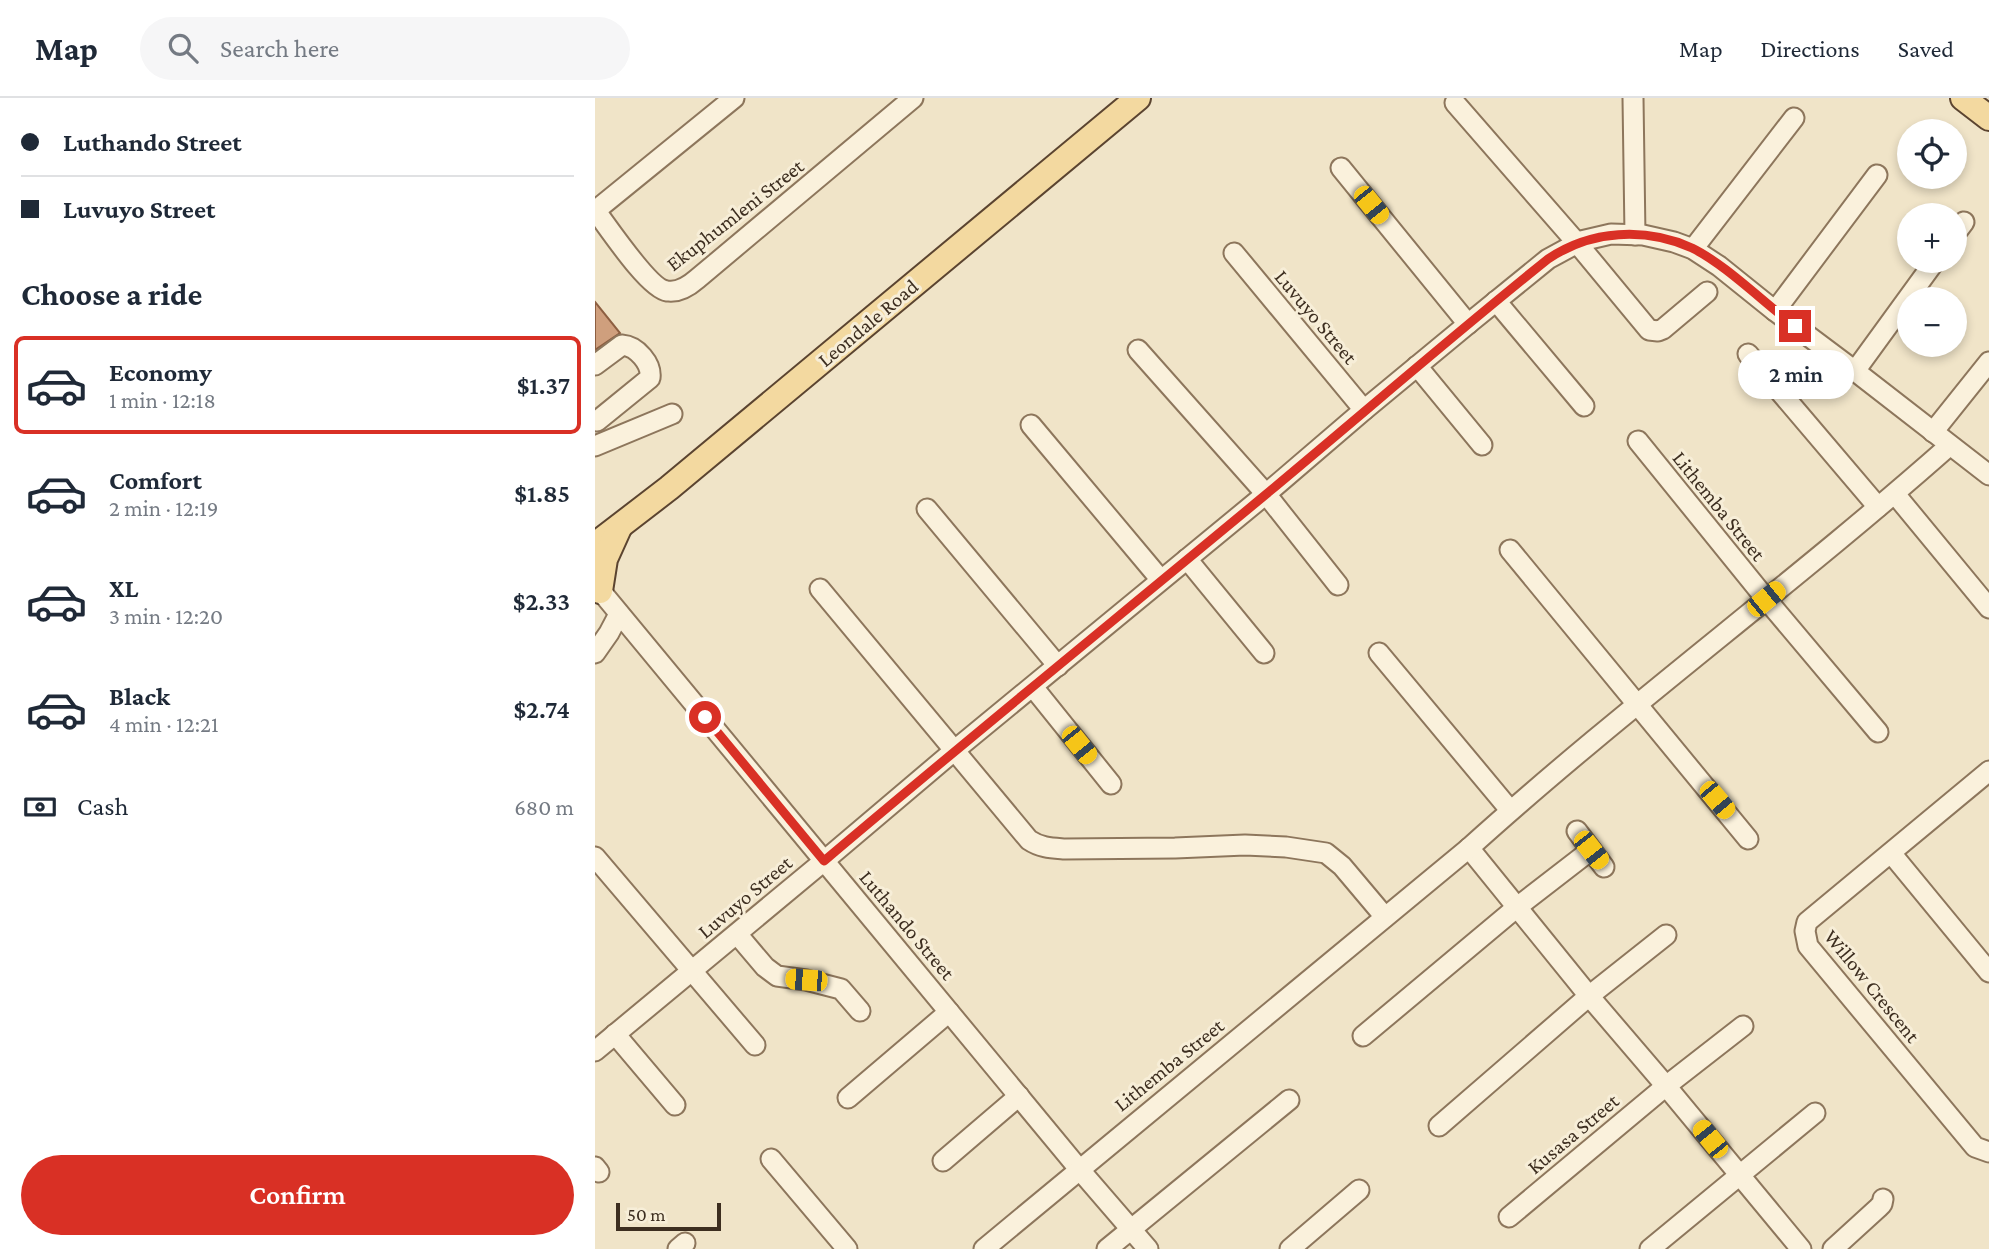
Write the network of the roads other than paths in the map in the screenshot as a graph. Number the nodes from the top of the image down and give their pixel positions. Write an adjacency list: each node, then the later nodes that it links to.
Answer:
1 (734, 98): 11 (street)
2 (913, 98): 11 (street, Ekuphumleni Street)
3 (1139, 98): 42 (main road, Leondale Road)
4 (1633, 98): 12 (street)
5 (1963, 98): 8 (main road)
6 (1455, 103): 13 (street)
7 (1794, 118): 14 (street)
8 (1989, 118)
9 (1341, 168): 20 (street)
10 (1877, 175): 19 (street)
11 (595, 211)
12 (1635, 234): 13 (street, Luvuyo Street); 14 (street, Luvuyo Street)
13 (1577, 243): 17 (street); 18 (street, Luvuyo Street)
14 (1693, 249): 19 (street, Luvuyo Street)
15 (1234, 253): 28 (street, Luvuyo Street)
16 (1926, 273): 26 (street)
17 (1707, 292)
18 (1496, 301): 20 (street, Luvuyo Street); 27 (street)
19 (1775, 311): 26 (street, Luvuyo Street)
20 (1468, 324): 25 (street, Luvuyo Street)
21 (1139, 350): 38 (street)
22 (1748, 354): 40 (street)
23 (1989, 362): 32 (street)
24 (595, 365): 30 (street)
25 (1417, 366): 28 (street, Luvuyo Street); 35 (street)
26 (1855, 371): 32 (street, Luvuyo Street)
27 (1584, 406)
28 (1364, 410): 38 (street, Luvuyo Street)
29 (672, 414): 34 (street)
30 (596, 420): 34 (street)
31 (1031, 425): 45 (street)
32 (1933, 432): 36 (street, Luvuyo Street)
33 (1638, 441): 49 (street, Lithemba Street)
34 (599, 444)
35 (1482, 445)
36 (1949, 446): 37 (street, Luvuyo Street); 39 (street, Lithemba Street)
37 (1989, 475)
38 (1266, 494): 44 (street, Luvuyo Street); 46 (street)
39 (1895, 494): 40 (street, Lithemba Street); 50 (street)
40 (1878, 507): 49 (street, Lithemba Street)
41 (927, 509): 54 (street)
42 (606, 534): 48 (main road)
43 (1510, 550): 56 (street)
44 (1187, 559): 45 (street, Luvuyo Street); 52 (street)
45 (1161, 580): 54 (street, Luvuyo Street)
46 (1338, 585)
47 (820, 589): 58 (street)
48 (603, 596): 51 (street); 68 (street, Luthando Street)
49 (1766, 599): 56 (street, Lithemba Street); 57 (street, Lithemba Street)
50 (1989, 608)
51 (595, 653)
52 (1264, 653)
53 (1379, 653): 61 (street)
54 (1058, 666): 55 (street, Luvuyo Street)
55 (1033, 687): 58 (street, Luvuyo Street); 60 (street)
56 (1637, 704): 61 (street, Lithemba Street); 63 (street)
57 (1878, 732)
58 (955, 750): 68 (street, Luvuyo Street); 71 (street)
59 (1987, 778): 66 (street, Willow Crescent)
60 (1111, 783)
61 (1510, 810): 64 (street, Lithemba Street)
62 (1577, 831): 65 (street)
63 (1748, 839)
64 (1469, 848): 70 (street); 71 (street, Lithemba Street)
65 (1591, 850): 69 (street); 70 (street)
66 (1891, 853): 75 (street); 91 (street, Willow Crescent)
67 (595, 857): 74 (street)
68 (824, 861): 72 (street, Luvuyo Street); 78 (street, Luthando Street)
69 (1604, 867)
70 (1516, 908): 76 (street); 81 (street)
71 (1385, 917): 94 (street, Lithemba Street)
72 (737, 934): 74 (street, Luvuyo Street); 77 (street)
73 (1666, 935): 76 (street)
74 (693, 971): 80 (street, Luvuyo Street); 82 (street)
75 (1989, 972)
76 (1589, 996): 84 (street); 90 (street)
77 (860, 1011)
78 (949, 1012): 85 (street, Luthando Street); 86 (street)
79 (1744, 1026): 84 (street, Kusasa Street)
80 (615, 1034): 83 (street, Luvuyo Street); 88 (street)
81 (1363, 1036)
82 (755, 1045)
83 (595, 1051)
84 (1666, 1086): 95 (street); 98 (street, Kusasa Street)
85 (1019, 1096): 93 (street); 94 (street, Luthando Street)
86 (848, 1098)
87 (1289, 1100): 99 (street)
88 (675, 1105)
89 (1815, 1114): 95 (street)
90 (1439, 1126)
91 (1989, 1152)
92 (771, 1159): 100 (street)
93 (943, 1161)
94 (1079, 1169): 99 (street, Luthando Street); 101 (street, Lithemba Street)
95 (1739, 1174): 105 (street); 106 (street)
96 (1359, 1190): 104 (street)
97 (1883, 1199): 107 (street)
98 (1509, 1217)
99 (1131, 1230): 102 (street); 103 (street, Luthando Street)
100 (847, 1249)
101 (984, 1249)
102 (1107, 1249)
103 (1148, 1249)
104 (1290, 1249)
105 (1650, 1249)
106 (1801, 1249)
107 (1833, 1249)

